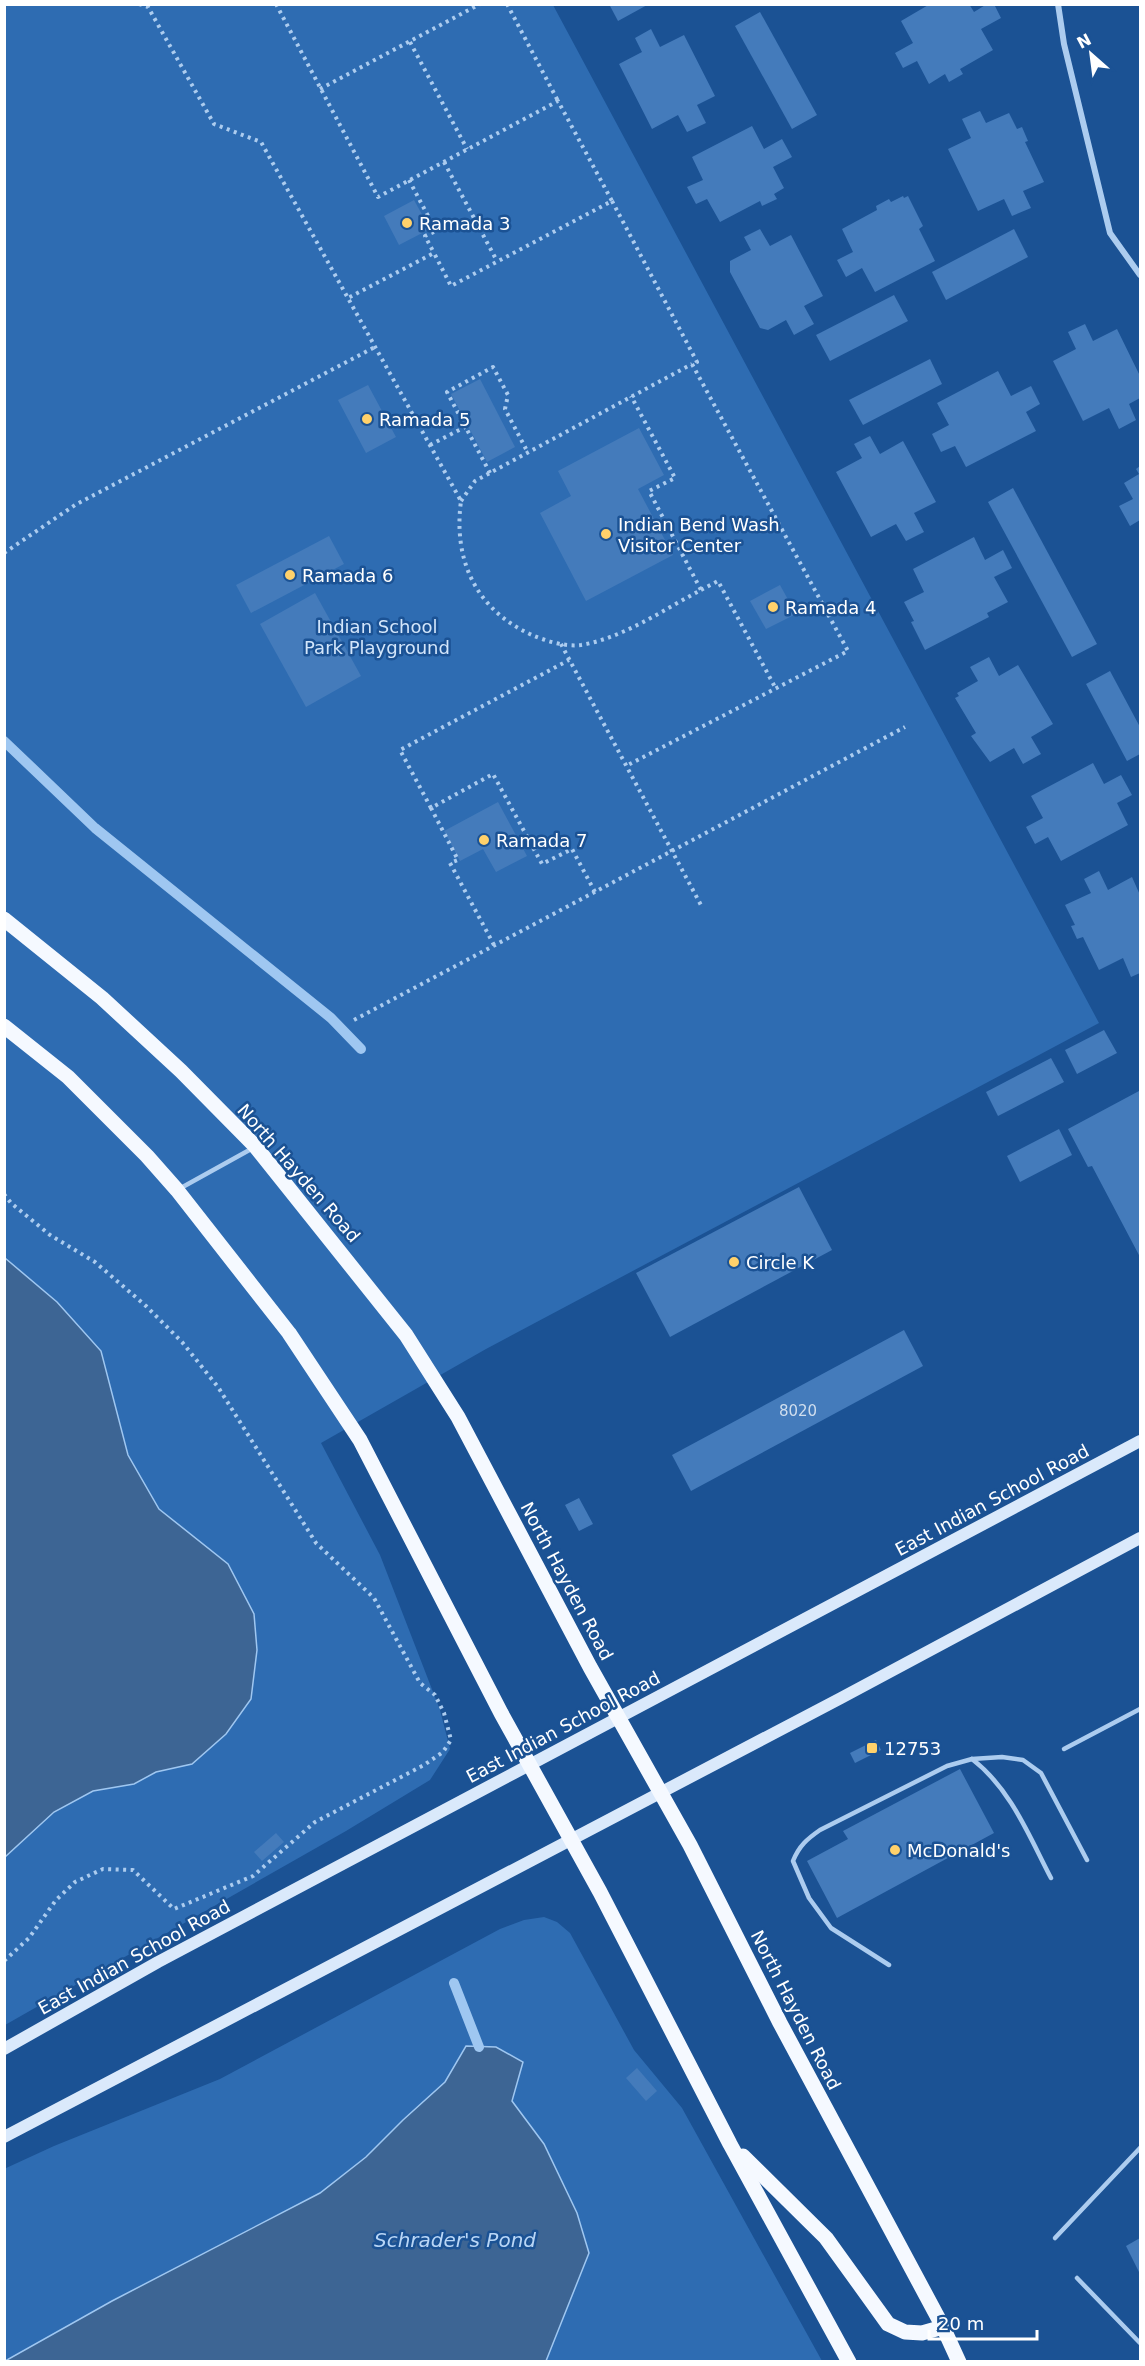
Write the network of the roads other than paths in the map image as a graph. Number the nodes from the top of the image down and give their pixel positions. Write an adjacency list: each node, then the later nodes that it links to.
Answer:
1 (1058, 4): 2 (street)
2 (1140, 275)
3 (4, 919): 5 (main road, North Hayden Road)
4 (4, 1026): 6 (main road)
5 (255, 1146): 6 (lane); 10 (main road, North Hayden Road)
6 (177, 1190): 13 (main road)
7 (1140, 1441): 10 (main road, East Indian School Road)
8 (1140, 1538): 14 (main road)
9 (1140, 1709): 11 (lane)
10 (619, 1719): 13 (main road, East Indian School Road); 14 (main road, North Hayden Road)
11 (1064, 1749)
12 (972, 1759): 16 (lane); 17 (lane); 18 (lane)
13 (531, 1765): 15 (main road); 19 (main road, East Indian School Road)
14 (661, 1793): 15 (main road); 25 (main road, North Hayden Road)
15 (571, 1840): 20 (main road); 21 (main road)
16 (1087, 1860)
17 (1052, 1878)
18 (889, 1965)
19 (4, 2049)
20 (4, 2137)
21 (730, 2144): 25 (main road); 27 (main road)
22 (1140, 2148): 23 (lane)
23 (1055, 2238)
24 (1077, 2278): 26 (lane)
25 (943, 2327): 28 (main road, North Hayden Road)
26 (1140, 2343)
27 (849, 2361)
28 (959, 2361)

